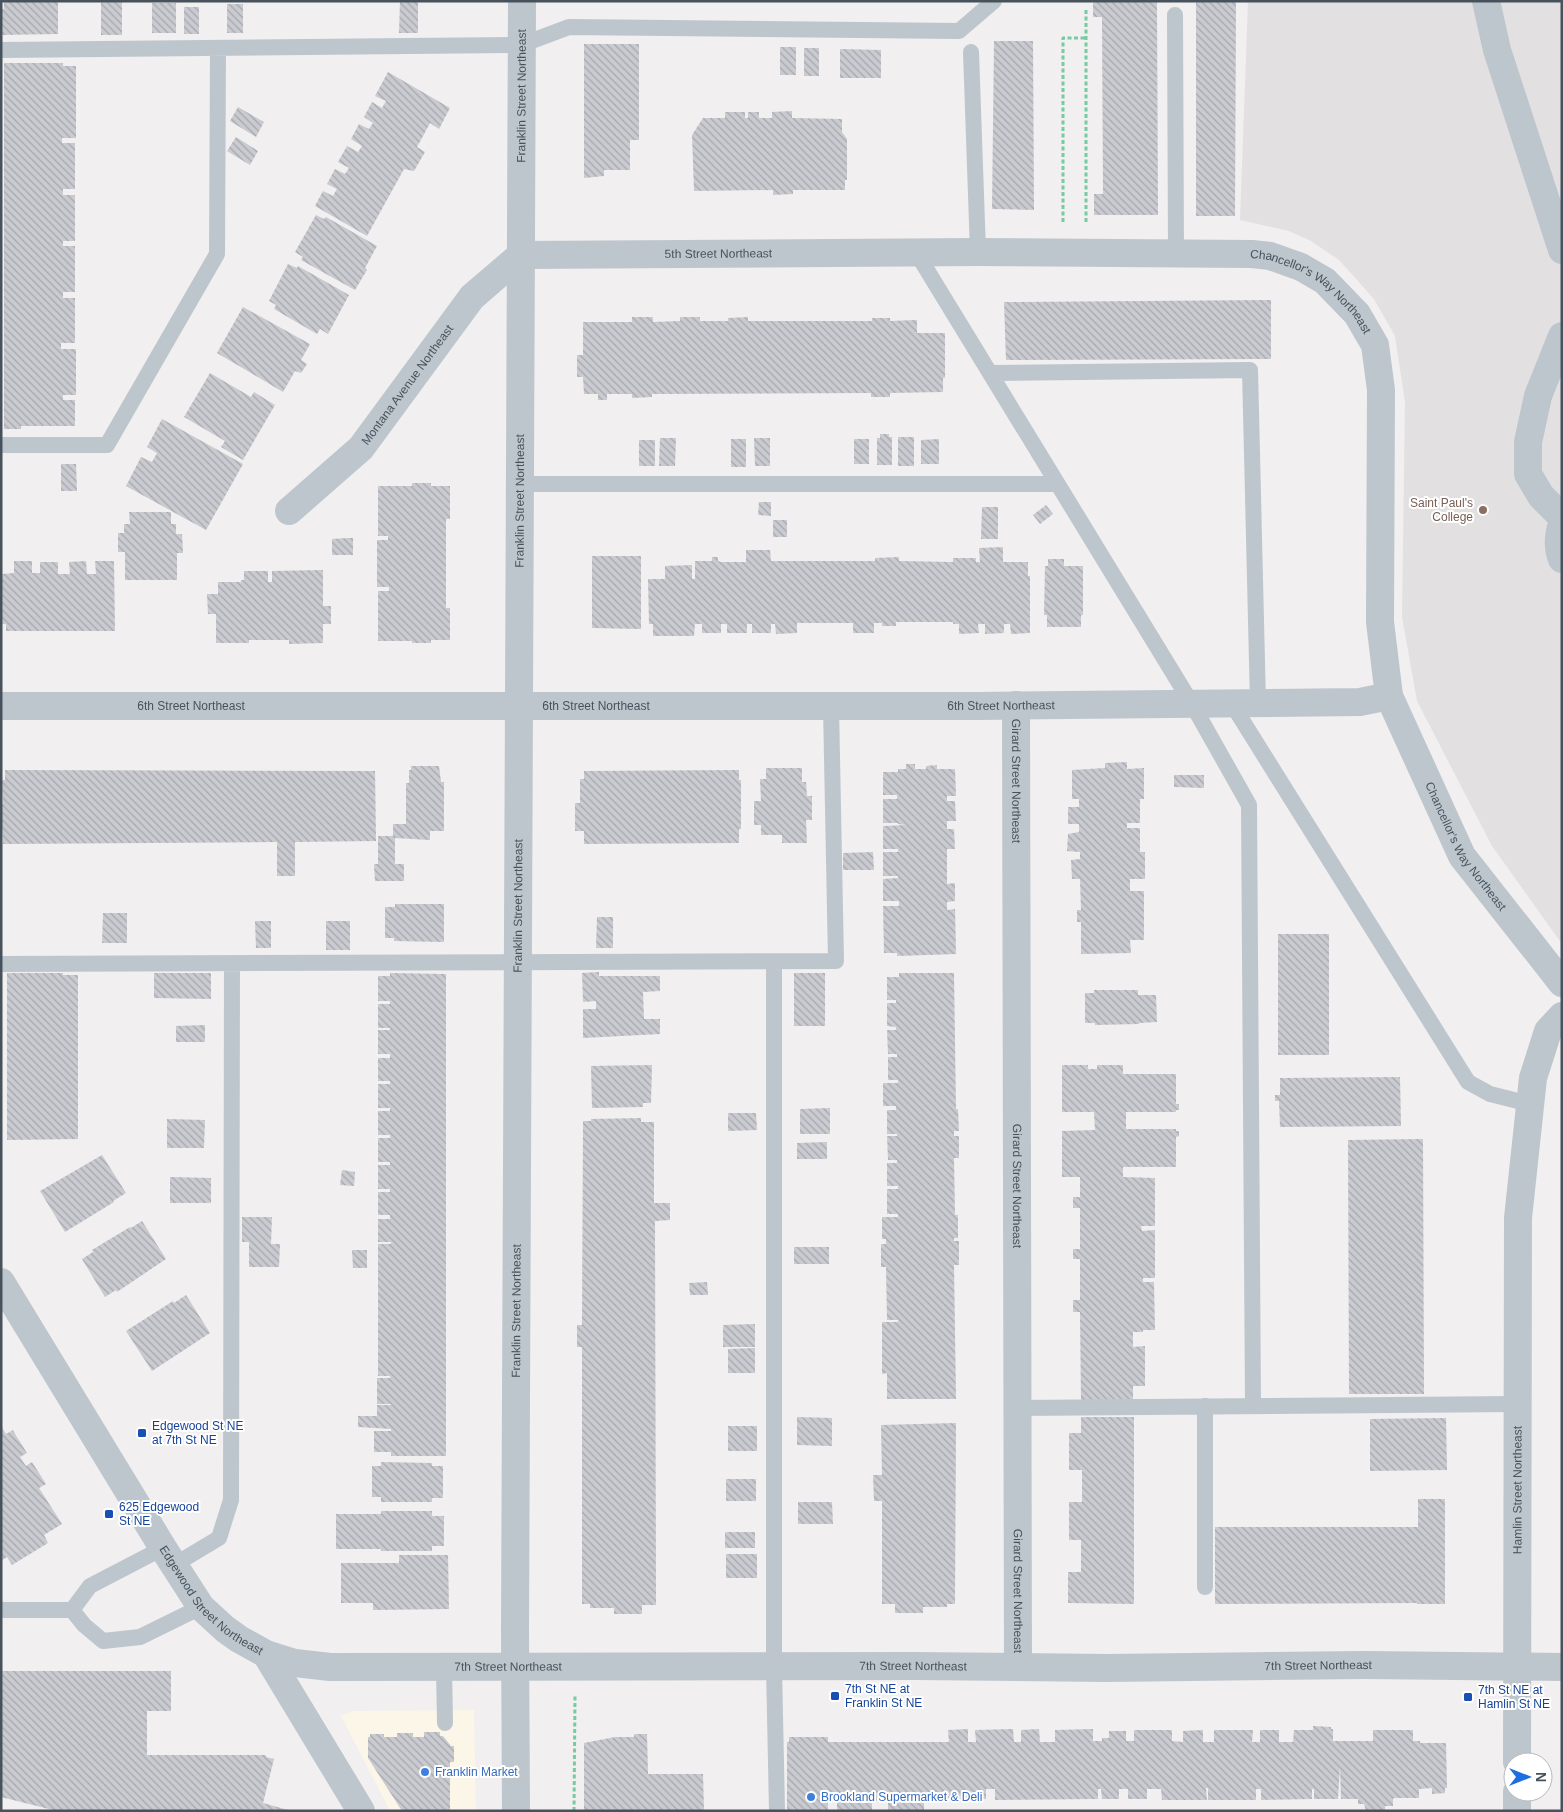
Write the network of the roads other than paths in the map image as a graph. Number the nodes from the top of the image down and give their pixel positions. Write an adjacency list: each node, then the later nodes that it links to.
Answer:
1 (522, 1): 5 (street, Franklin Street Northeast)
2 (994, 1): 5 (lane)
3 (1486, 1): 9 (street)
4 (1175, 15): 12 (lane)
5 (521, 45): 6 (lane); 13 (street, Franklin Street Northeast)
6 (218, 48): 7 (lane); 16 (lane)
7 (1, 50)
8 (971, 52): 11 (lane)
9 (1562, 250)
10 (916, 252): 11 (street, Chancellor's Way Northeast); 13 (street, 5th Street Northeast); 15 (lane)
11 (978, 252): 12 (street, Chancellor's Way Northeast)
12 (1176, 254): 23 (street, Chancellor's Way Northeast)
13 (521, 255): 17 (street, Franklin Street Northeast); 19 (street, Montana Avenue Northeast)
14 (1562, 336): 20 (street)
15 (990, 373): 18 (lane); 25 (lane)
16 (1, 445)
17 (520, 484): 18 (lane); 28 (street, Franklin Street Northeast)
18 (1056, 484): 24 (lane)
19 (289, 511)
20 (1562, 517)
21 (1562, 524): 22 (street)
22 (1562, 560)
23 (1389, 696): 25 (street); 34 (street, Chancellor's Way Northeast)
24 (1192, 704): 25 (street); 26 (street, 6th Street Northeast); 40 (lane)
25 (1245, 704): 36 (lane)
26 (1016, 705): 29 (street, 6th Street Northeast); 41 (street, Girard Street Northeast)
27 (1, 706): 28 (street, 6th Street Northeast)
28 (518, 706): 29 (street, 6th Street Northeast); 31 (street, Franklin Street Northeast)
29 (831, 706): 30 (lane)
30 (774, 962): 31 (lane); 49 (lane)
31 (518, 963): 33 (lane); 53 (street, Franklin Street Northeast)
32 (1, 964): 33 (lane)
33 (232, 964): 42 (lane)
34 (1562, 983)
35 (1562, 1016): 36 (street)
36 (1530, 1104): 38 (street, Hamlin Street Northeast)
37 (1, 1282): 42 (street, Edgewood Street Northeast)
38 (1517, 1404): 40 (lane); 51 (street, Hamlin Street Northeast)
39 (1205, 1406): 40 (lane); 41 (lane); 43 (lane)
40 (1253, 1406)
41 (1017, 1408): 50 (street, Girard Street Northeast)
42 (169, 1557): 44 (street, Edgewood Street Northeast); 46 (lane)
43 (1206, 1587)
44 (201, 1607): 46 (lane); 47 (street, Edgewood Street Northeast)
45 (1, 1610): 46 (lane)
46 (72, 1610)
47 (266, 1654): 48 (street, 7th Street Northeast); 56 (street, Edgewood Street Northeast)
48 (444, 1667): 53 (street, 7th Street Northeast); 54 (lane)
49 (774, 1667): 50 (street, 7th Street Northeast); 53 (street, 7th Street Northeast); 58 (lane)
50 (1018, 1667): 51 (street, 7th Street Northeast)
51 (1518, 1667): 52 (street, 7th Street Northeast); 55 (street, Hamlin Street Northeast)
52 (1562, 1667)
53 (515, 1668): 57 (street, Franklin Street Northeast)
54 (445, 1723)
55 (1517, 1752)
56 (361, 1811)
57 (516, 1811)
58 (777, 1811)

